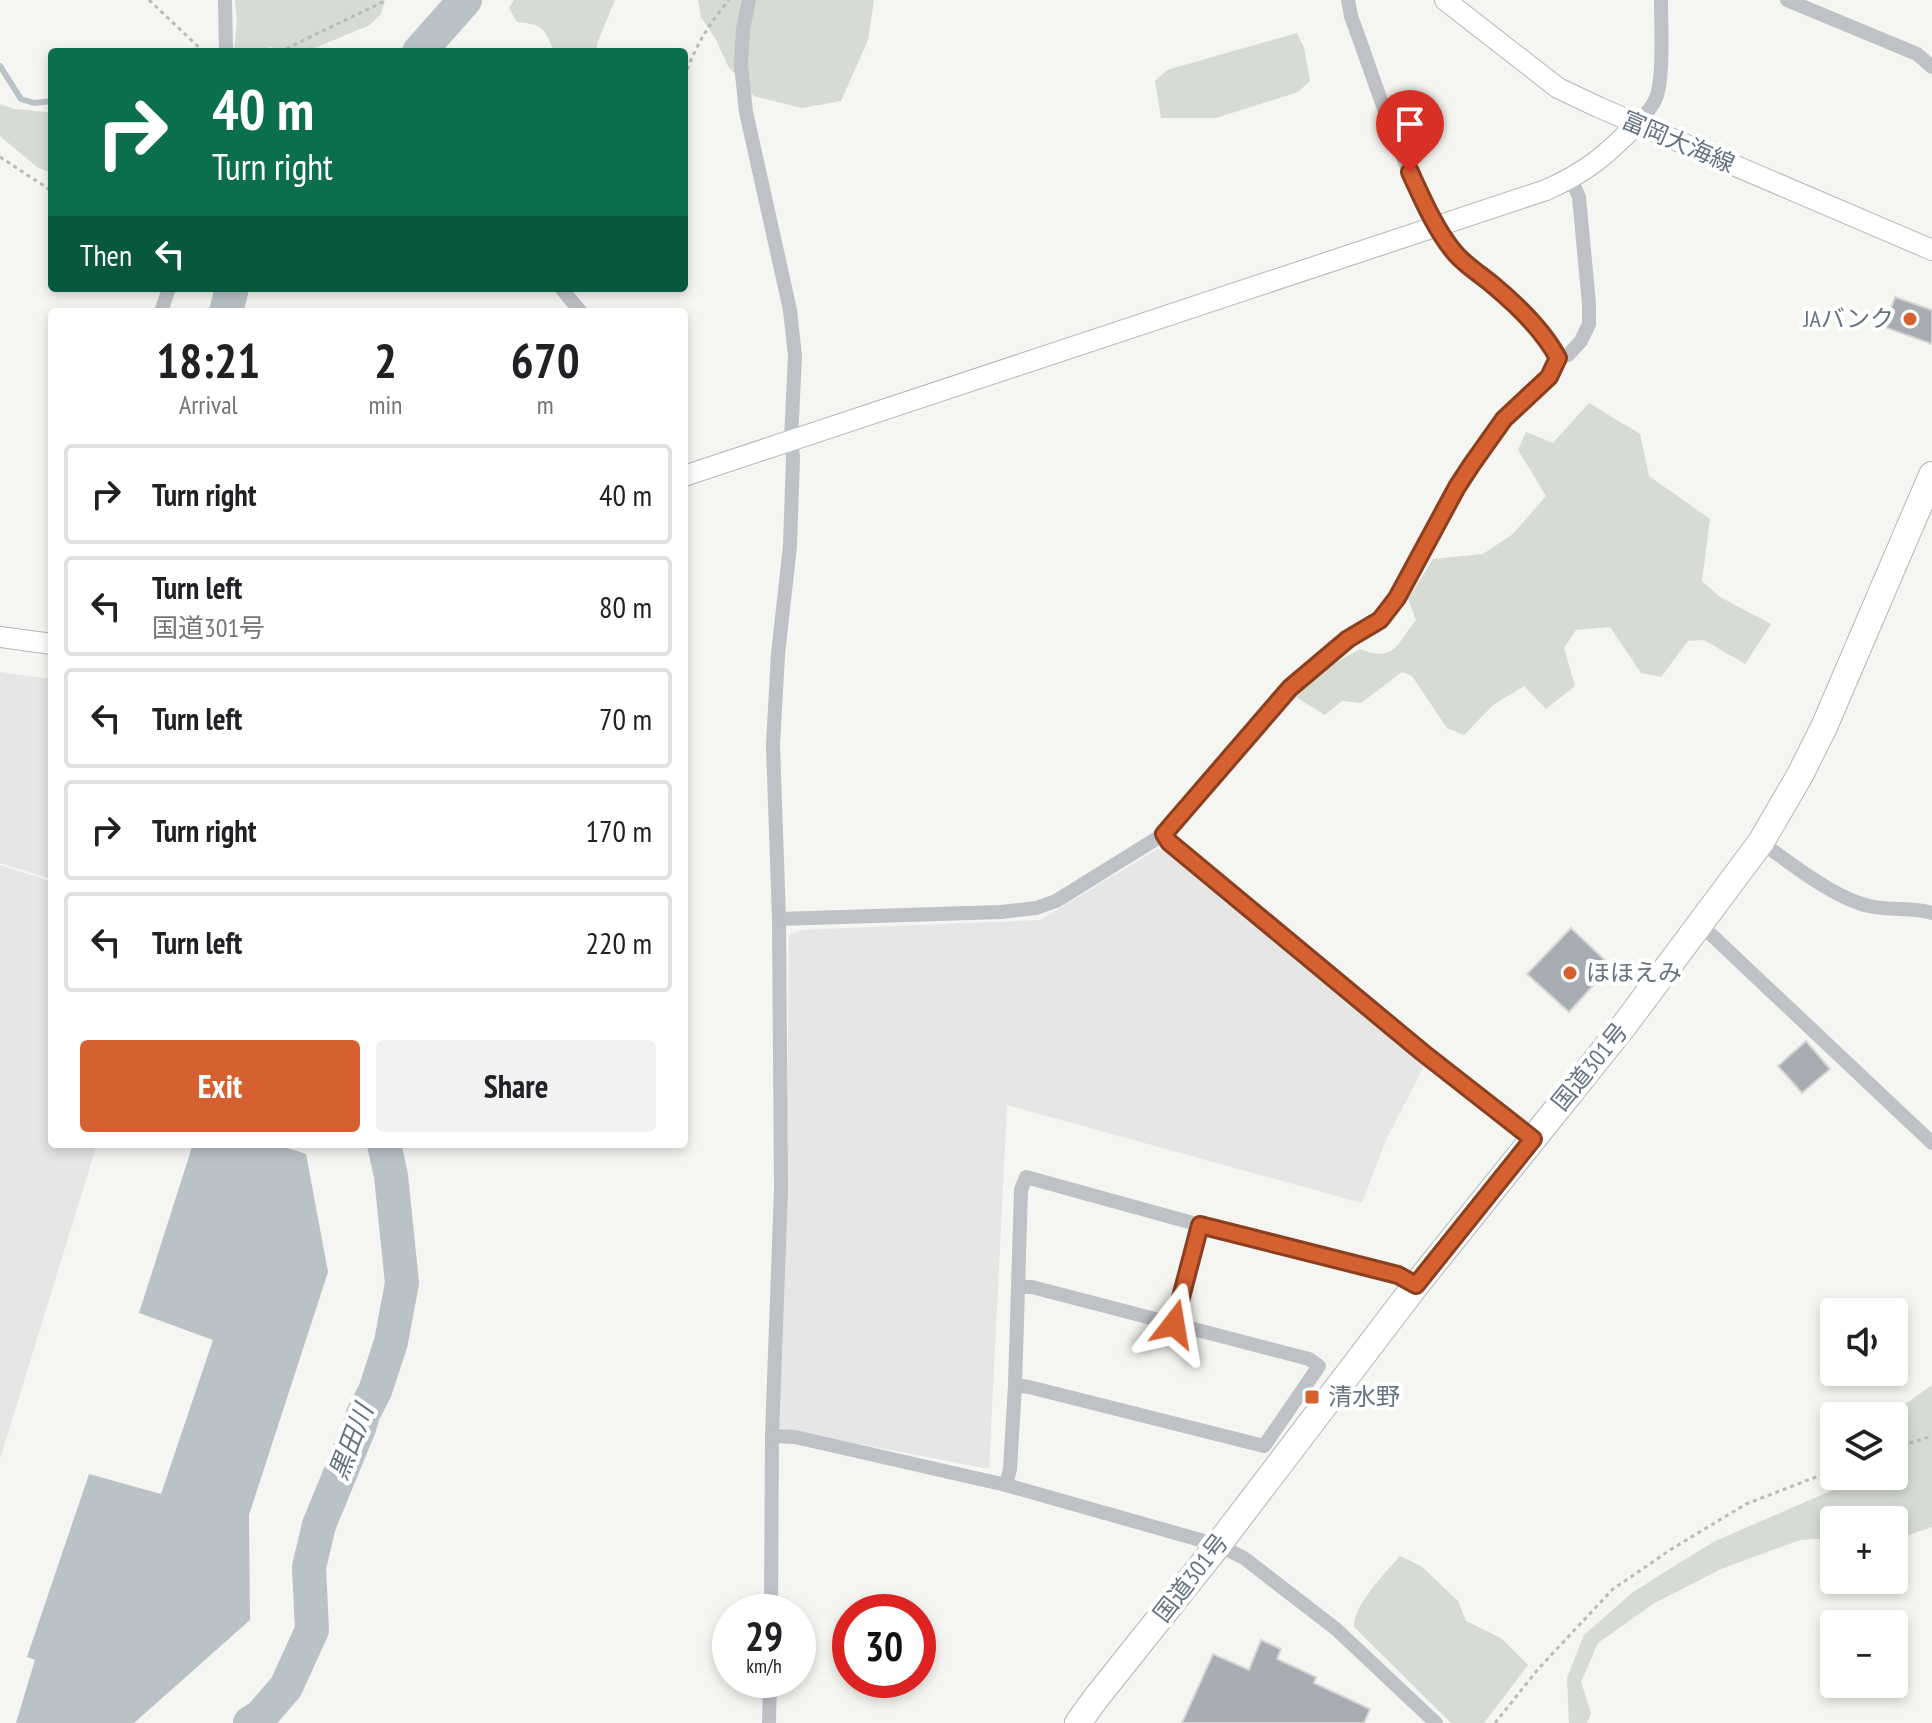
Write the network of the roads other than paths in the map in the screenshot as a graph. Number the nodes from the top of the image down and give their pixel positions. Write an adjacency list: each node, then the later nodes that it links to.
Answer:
1 (225, 0): 7 (street)
2 (749, 0): 16 (street)
3 (1348, 0): 11 (street)
4 (1445, 0): 9 (street, 富岡大海線)
5 (1661, 0): 9 (street)
6 (1787, 0): 8 (street)
7 (226, 48)
8 (1932, 67)
9 (1637, 124): 10 (street); 12 (street, 富岡大海線)
10 (1571, 179): 11 (street); 15 (street)
11 (1438, 227): 15 (street); 16 (street)
12 (1932, 250)
13 (564, 292): 14 (street)
14 (578, 308)
15 (1558, 358): 21 (street)
16 (791, 440): 17 (street); 24 (street)
17 (688, 475)
18 (1932, 475): 22 (highway, 国道301号)
19 (0, 637): 20 (street)
20 (48, 643)
21 (1164, 834): 24 (street); 26 (street)
22 (1761, 842): 23 (street); 25 (highway, 国道301号)
23 (1932, 913)
24 (779, 919): 33 (street)
25 (1700, 924): 26 (highway, 国道301号); 27 (street)
26 (1533, 1139): 29 (highway, 国道301号)
27 (1932, 1143)
28 (1200, 1225): 29 (street); 30 (street); 31 (street)
29 (1416, 1285): 35 (highway, 国道301号)
30 (1019, 1287): 31 (street); 32 (street)
31 (1174, 1324): 32 (street)
32 (1015, 1385): 34 (street)
33 (772, 1436): 34 (street); 36 (street)
34 (1006, 1485): 35 (street)
35 (1218, 1545): 39 (highway, 国道301号); 40 (street)
36 (771, 1594)
37 (770, 1698): 38 (street)
38 (769, 1723)
39 (1078, 1723)
40 (1436, 1723)

